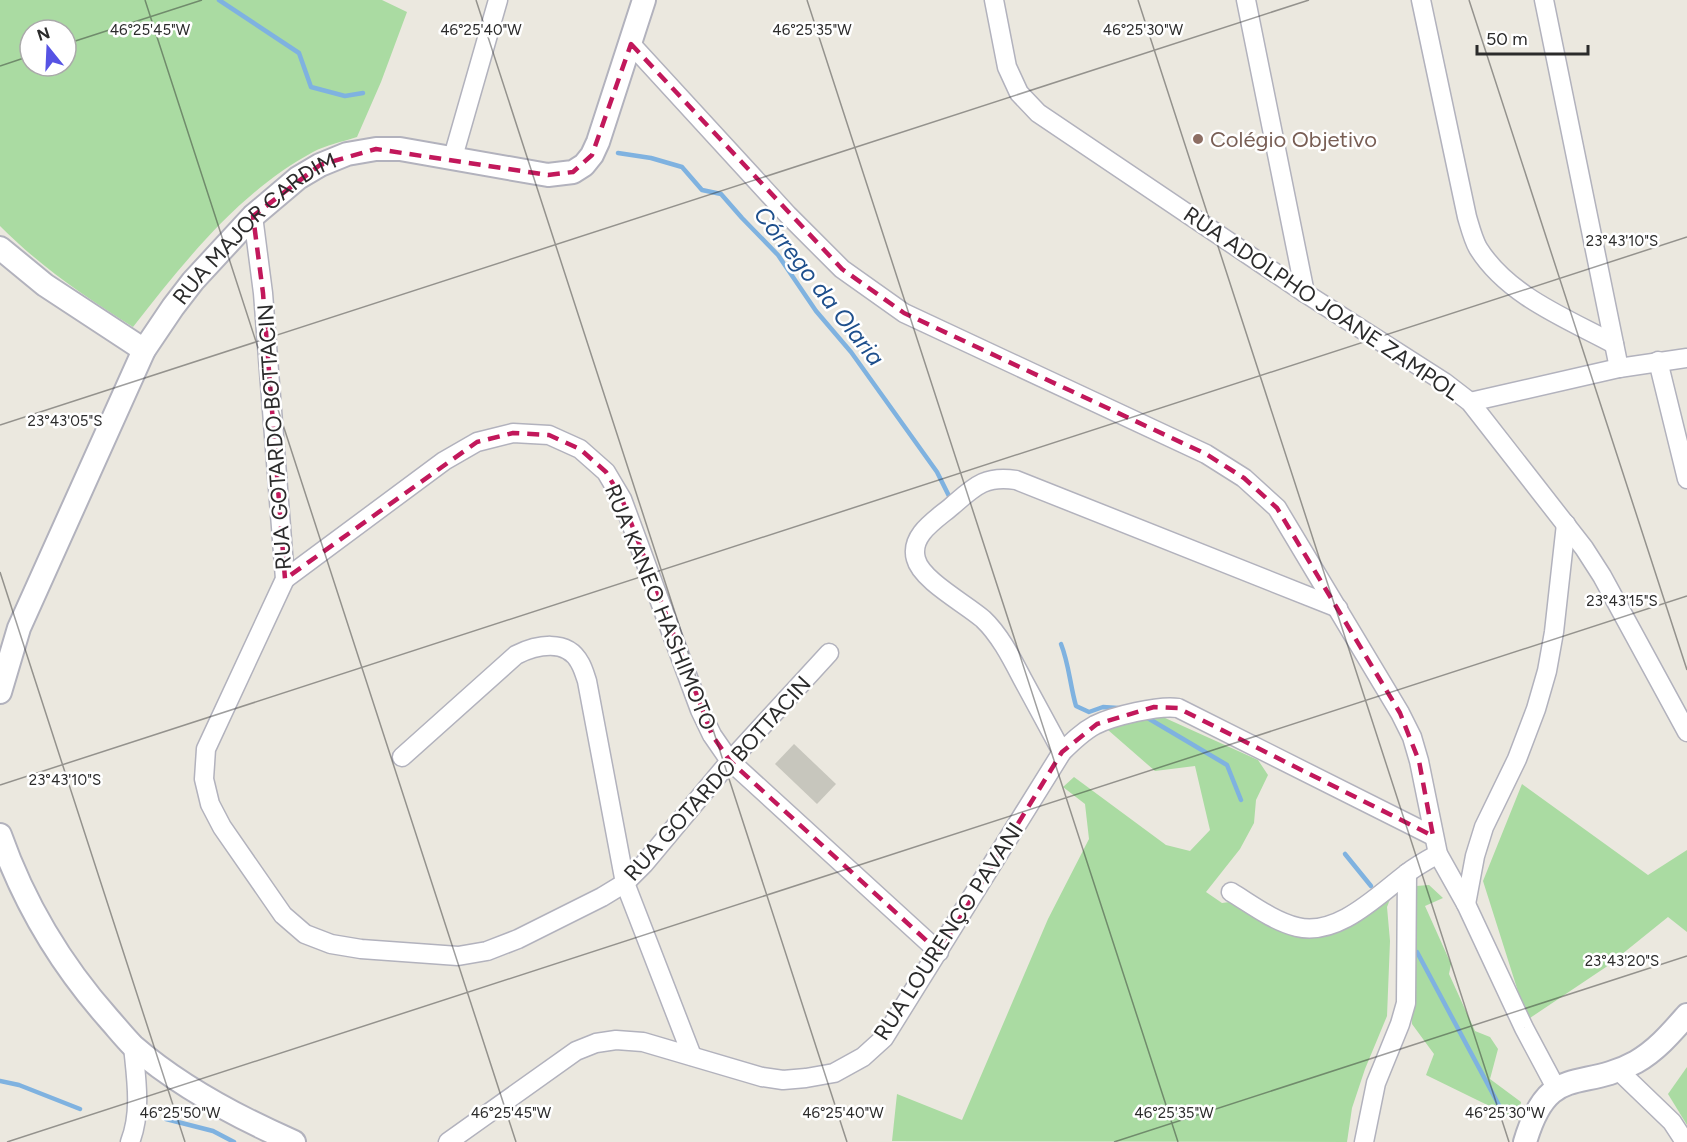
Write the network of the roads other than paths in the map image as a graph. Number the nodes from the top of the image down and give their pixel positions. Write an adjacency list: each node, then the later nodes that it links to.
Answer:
1 (498, 0): 8 (street)
2 (644, 0): 7 (street, RUA MAJOR CARDIM)
3 (994, 0): 11 (street, RUA ADOLPHO JOANE ZAMPOL)
4 (1246, 0): 11 (street)
5 (1421, 0): 12 (street)
6 (1544, 0): 12 (street)
7 (631, 44): 8 (street, RUA MAJOR CARDIM); 21 (street)
8 (453, 158): 9 (street, RUA MAJOR CARDIM)
9 (253, 216): 13 (street, RUA MAJOR CARDIM); 20 (street, RUA GOTARDO BOTTACIN)
10 (0, 248): 13 (street)
11 (1305, 293): 17 (street, RUA ADOLPHO JOANE ZAMPOL)
12 (1614, 345): 16 (street)
13 (144, 350): 23 (street, RUA MAJOR CARDIM)
14 (1687, 358): 15 (street)
15 (1658, 361): 16 (street); 18 (street)
16 (1619, 368): 17 (street)
17 (1470, 402): 19 (street, RUA ADOLPHO JOANE ZAMPOL)
18 (1687, 479)
19 (1566, 524): 24 (street, RUA ADOLPHO JOANE ZAMPOL); 34 (street)
20 (285, 579): 27 (street, RUA KANEO HASHIMOTO); 32 (street, RUA GOTARDO BOTTACIN)
21 (1338, 608): 25 (street); 29 (street)
22 (829, 653): 27 (street, RUA GOTARDO BOTTACIN)
23 (0, 692)
24 (1687, 732)
25 (1062, 752): 29 (street, RUA LOURENÇO PAVANI); 35 (street, RUA LOURENÇO PAVANI)
26 (402, 756): 32 (street)
27 (730, 761): 32 (street, RUA GOTARDO BOTTACIN); 35 (street, RUA KANEO HASHIMOTO)
28 (0, 835): 37 (street)
29 (1433, 836): 30 (street)
30 (1438, 854): 31 (street); 34 (street)
31 (1407, 873): 33 (street); 44 (street)
32 (625, 883): 38 (street)
33 (1231, 892)
34 (1466, 904): 40 (street)
35 (939, 952): 38 (street, RUA LOURENÇO PAVANI)
36 (1687, 1015): 39 (street)
37 (133, 1046): 41 (street); 42 (street)
38 (692, 1056): 43 (street, RUA LOURENÇO PAVANI)
39 (1618, 1070): 40 (street); 46 (street)
40 (1556, 1088): 45 (street)
41 (130, 1142)
42 (294, 1142)
43 (448, 1142)
44 (1364, 1142)
45 (1525, 1142)
46 (1685, 1142)

